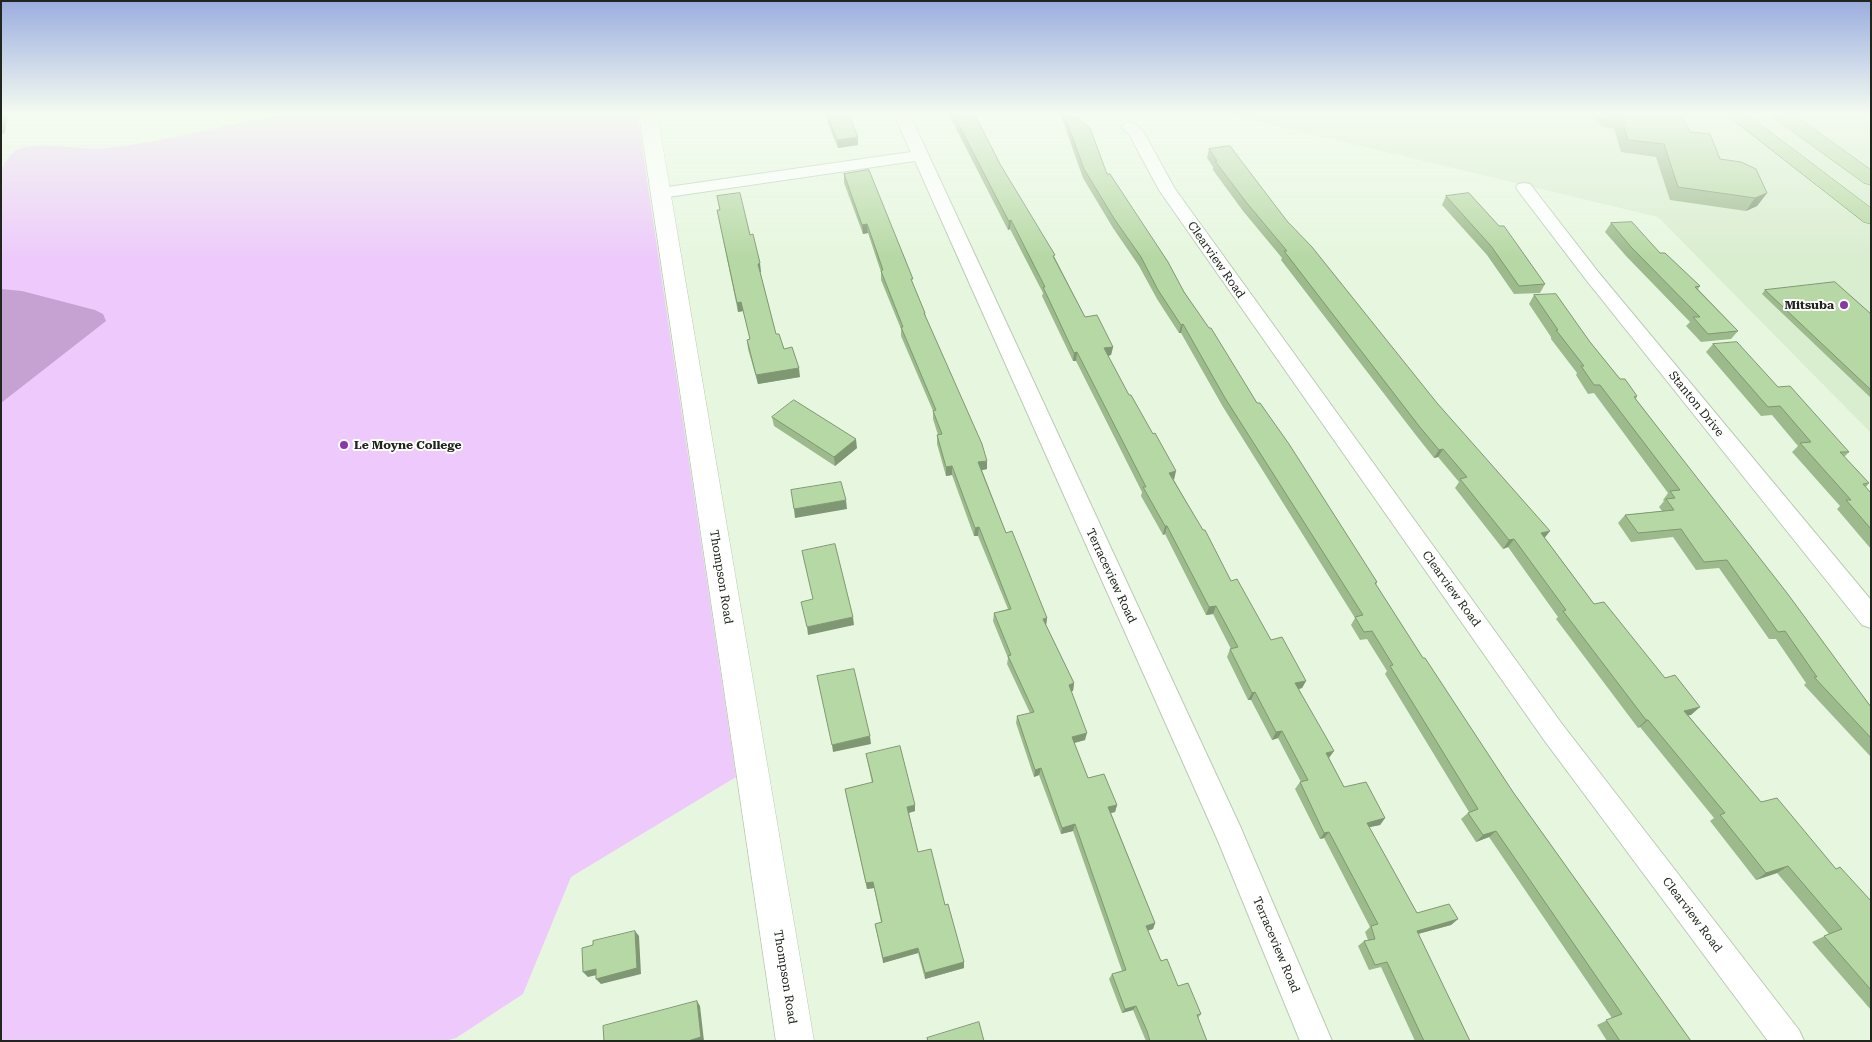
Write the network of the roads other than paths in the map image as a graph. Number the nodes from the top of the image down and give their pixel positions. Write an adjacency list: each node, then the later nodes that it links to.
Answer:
1 (655, 162): 9 (street, Thompson Road)
2 (875, 162): 9 (street)
3 (923, 162): 13 (street, Terraceview Road)
4 (1152, 162): 14 (street, Clearview Road)
5 (1798, 162): 10 (main road)
6 (1846, 162): 7 (main road)
7 (1871, 180)
8 (1524, 188): 11 (street, Stanton Drive)
9 (660, 193): 12 (street, Thompson Road)
10 (1871, 218)
11 (1871, 618)
12 (795, 1041)
13 (1316, 1041)
14 (1788, 1041)

